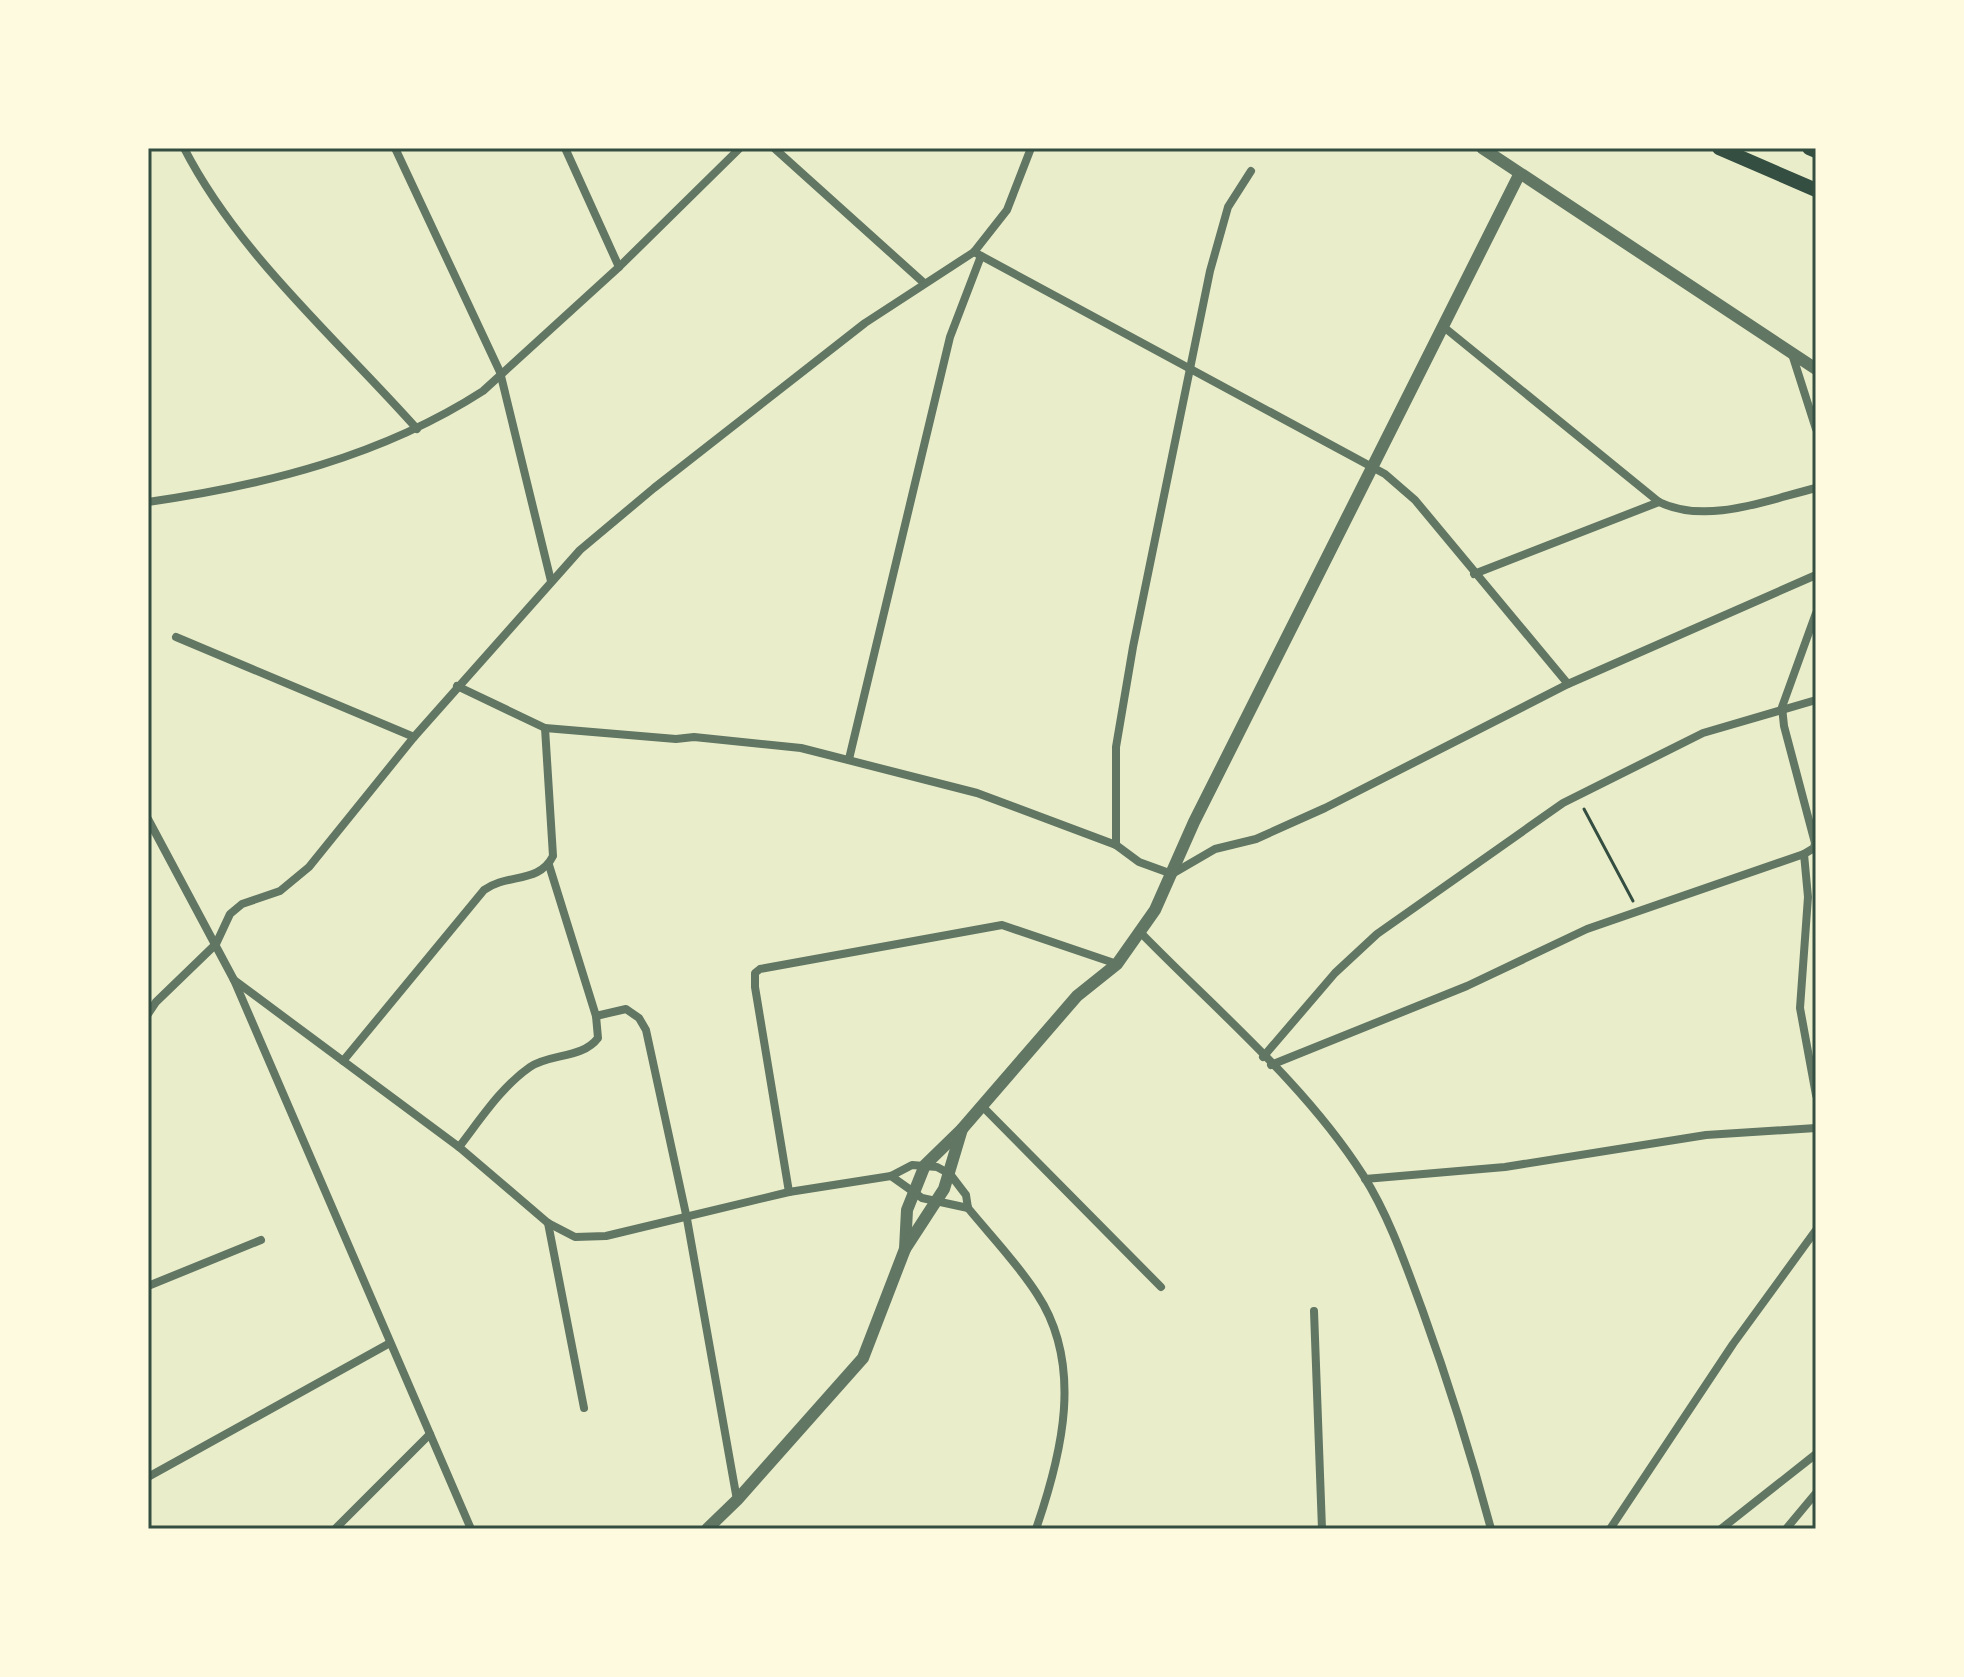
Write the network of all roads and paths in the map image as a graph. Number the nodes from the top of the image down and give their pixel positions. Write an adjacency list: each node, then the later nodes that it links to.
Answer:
1 (184, 148): 22 (street)
2 (395, 148): 21 (street)
3 (565, 148): 15 (street)
4 (740, 148): 15 (street)
5 (774, 148): 16 (street)
6 (1031, 148): 14 (street)
7 (1482, 148): 12 (street)
8 (1719, 148): 13 (main road)
9 (1809, 148): 10 (main road)
10 (1816, 151)
11 (1251, 171): 20 (street)
12 (1519, 175): 17 (street); 18 (street)
13 (1816, 190)
14 (978, 254): 16 (street); 20 (street); 39 (street)
15 (619, 267): 21 (street)
16 (924, 283): 30 (street)
17 (1445, 328): 24 (street); 27 (street)
18 (1792, 353): 19 (street); 23 (street)
19 (1816, 369)
20 (1191, 370): 24 (street); 42 (street)
21 (500, 372): 22 (street); 30 (street)
22 (417, 429): 26 (street)
23 (1816, 429)
24 (1374, 468): 28 (street); 45 (street)
25 (1816, 488): 27 (street)
26 (148, 502)
27 (1659, 502): 28 (street)
28 (1474, 574): 33 (street)
29 (1816, 575): 33 (street)
30 (551, 581): 34 (street)
31 (1816, 613): 36 (street)
32 (176, 637): 38 (street)
33 (1568, 684): 45 (street)
34 (457, 686): 37 (street); 38 (street)
35 (1816, 700): 36 (street)
36 (1782, 707): 40 (street); 43 (street)
37 (545, 728): 39 (street); 44 (street)
38 (414, 737): 48 (street)
39 (849, 759): 42 (street)
40 (1577, 795): 46 (path); 53 (street)
41 (148, 819): 48 (street)
42 (1116, 845): 45 (street)
43 (1804, 854): 46 (street); 56 (street)
44 (549, 865): 52 (street); 54 (street)
45 (1172, 874): 47 (street)
46 (1639, 911): 55 (street)
47 (1141, 933): 49 (street); 53 (street)
48 (216, 944): 50 (street); 51 (street)
49 (1117, 964): 57 (street); 65 (street)
50 (234, 980): 54 (street); 77 (street)
51 (148, 1014)
52 (596, 1016): 60 (street); 69 (street)
53 (1263, 1057): 55 (street)
54 (343, 1061): 60 (street)
55 (1271, 1065): 64 (street)
56 (1816, 1095)
57 (982, 1106): 59 (street); 75 (street)
58 (1816, 1128): 64 (street)
59 (962, 1129): 61 (street); 62 (street)
60 (459, 1147): 70 (street)
61 (925, 1165): 62 (street); 63 (street); 66 (street)
62 (950, 1174): 67 (street); 68 (street)
63 (891, 1176): 65 (street); 66 (street)
64 (1365, 1179): 89 (street)
65 (789, 1192): 69 (street)
66 (912, 1192): 67 (street); 73 (street)
67 (936, 1204): 68 (street); 73 (street)
68 (968, 1208): 87 (street)
69 (687, 1219): 70 (street); 83 (street)
70 (548, 1223): 78 (street)
71 (1816, 1230): 90 (street)
72 (261, 1240): 74 (street)
73 (905, 1249): 83 (street)
74 (148, 1286)
75 (1161, 1287)
76 (1314, 1311): 88 (street)
77 (390, 1343): 79 (street); 81 (street)
78 (584, 1408)
79 (430, 1434): 84 (street); 85 (street)
80 (1816, 1454): 91 (street)
81 (148, 1477)
82 (1816, 1493): 92 (street)
83 (737, 1500): 86 (street)
84 (335, 1529)
85 (471, 1529)
86 (707, 1529)
87 (1036, 1529)
88 (1322, 1529)
89 (1491, 1529)
90 (1610, 1529)
91 (1721, 1529)
92 (1786, 1529)

